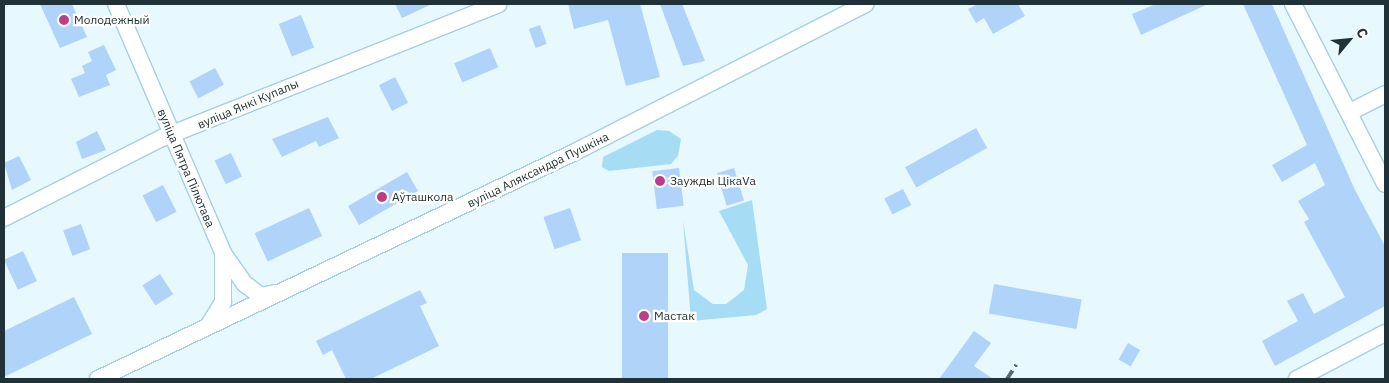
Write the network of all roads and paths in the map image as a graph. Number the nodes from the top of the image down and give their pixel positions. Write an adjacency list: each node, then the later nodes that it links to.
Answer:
1 (116, 4): 7 (street, вуліца Пятра Пілютава)
2 (498, 4): 7 (street, вуліца Янкі Купалы)
3 (866, 4): 11 (street, вуліца Аляксандра Пушкіна)
4 (1293, 4): 6 (street)
5 (1385, 94): 6 (street)
6 (1350, 112): 8 (street)
7 (172, 136): 9 (street, вуліца Янкі Купалы); 10 (street, вуліца Пятра Пілютава)
8 (1385, 184)
9 (4, 218)
10 (223, 253): 11 (street, вуліца Пятра Пілютава); 12 (street)
11 (289, 290): 12 (street, вуліца Аляксандра Пушкіна)
12 (210, 324): 14 (street, вуліца Аляксандра Пушкіна)
13 (1385, 333): 15 (street)
14 (98, 379)
15 (1297, 379)

